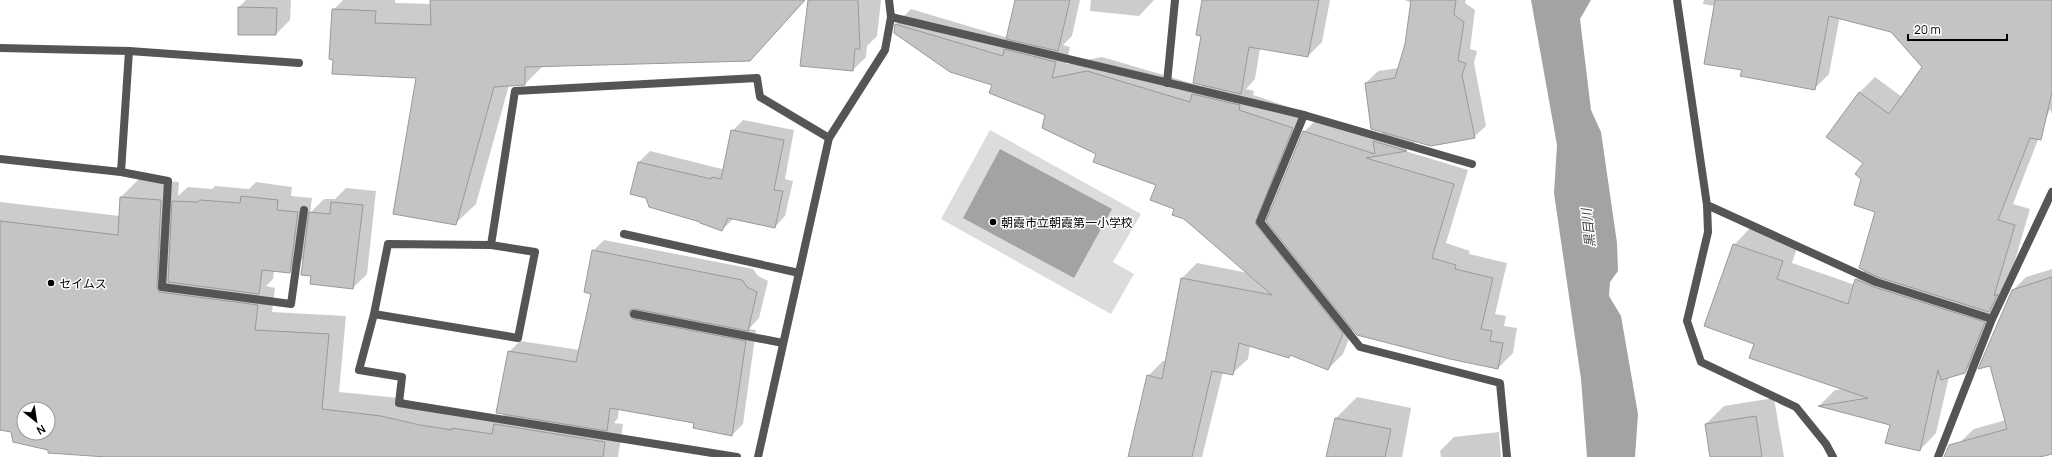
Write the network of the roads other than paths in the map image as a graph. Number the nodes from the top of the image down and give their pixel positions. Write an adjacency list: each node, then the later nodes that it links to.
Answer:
1 (889, 0): 4 (street)
2 (1175, 0): 8 (street)
3 (1677, 0): 15 (street)
4 (891, 17): 8 (street); 10 (street)
5 (0, 48): 6 (street)
6 (129, 51): 7 (street); 13 (street)
7 (298, 63)
8 (1167, 83): 9 (street)
9 (1304, 116): 12 (street); 26 (street)
10 (829, 138): 18 (street); 19 (street)
11 (0, 159): 13 (street)
12 (1472, 164)
13 (121, 172): 16 (street)
14 (2052, 192): 22 (street)
15 (1707, 205): 22 (street); 27 (street)
16 (304, 210)
17 (624, 234): 19 (street)
18 (491, 245): 20 (street); 20 (street)
19 (799, 273): 23 (street)
20 (374, 314): 24 (street)
21 (634, 314): 23 (street)
22 (1992, 319): 28 (street)
23 (783, 343): 25 (street)
24 (737, 457)
25 (758, 457)
26 (1507, 457)
27 (1833, 457)
28 (1938, 457)

